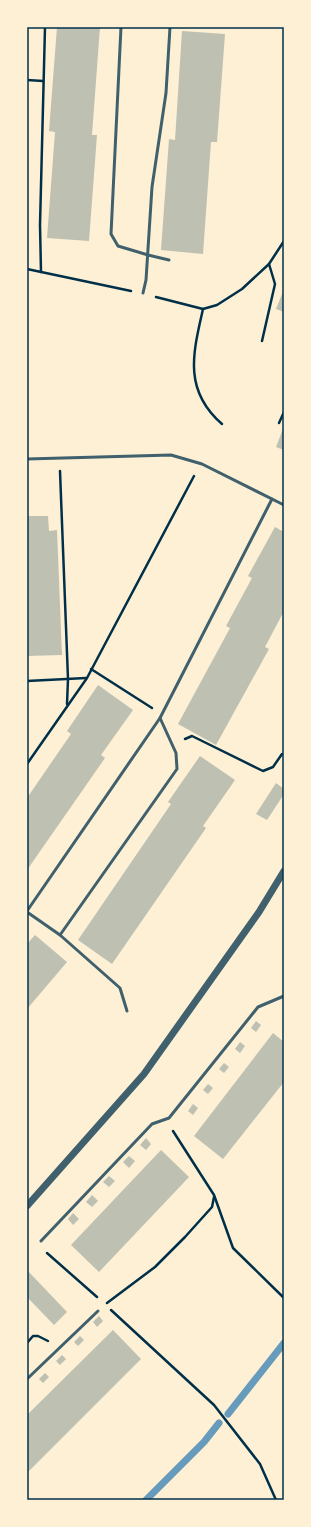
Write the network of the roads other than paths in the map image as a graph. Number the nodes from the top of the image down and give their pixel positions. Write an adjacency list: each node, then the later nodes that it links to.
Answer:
1 (121, 27): 3 (lane)
2 (170, 27): 3 (lane)
3 (148, 256): 4 (lane); 5 (lane)
4 (169, 260)
5 (143, 293)
6 (27, 459): 7 (lane)
7 (272, 499): 8 (lane); 9 (lane)
8 (284, 505)
9 (160, 718): 11 (lane); 12 (lane)
10 (284, 871): 15 (street)
11 (27, 911): 12 (lane)
12 (60, 935): 14 (lane)
13 (284, 996): 16 (lane)
14 (127, 1011)
15 (27, 1206)
16 (41, 1241)
17 (98, 1311): 18 (lane)
18 (27, 1379)

